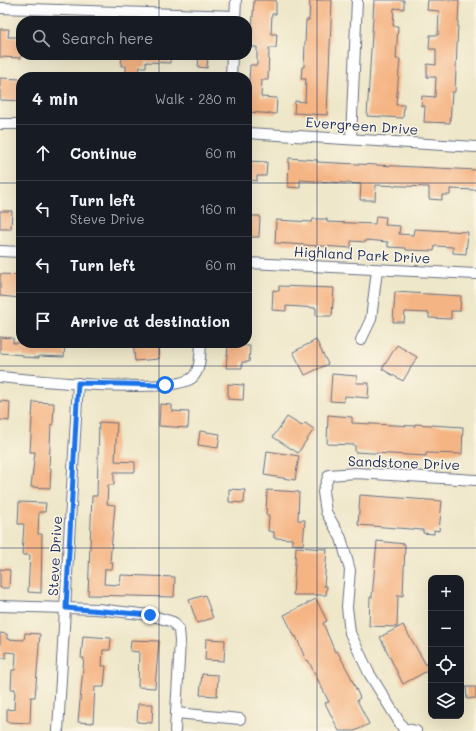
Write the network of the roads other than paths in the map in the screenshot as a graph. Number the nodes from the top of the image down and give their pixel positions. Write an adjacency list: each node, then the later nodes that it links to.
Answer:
1 (236, 0): 5 (street)
2 (357, 0): 11 (street)
3 (0, 8): 4 (street)
4 (171, 16)
5 (235, 16)
6 (232, 60): 7 (street)
7 (231, 72)
8 (0, 124): 9 (street)
9 (16, 124)
10 (252, 133): 11 (street, Evergreen Drive)
11 (351, 139): 12 (street, Evergreen Drive)
12 (476, 147)
13 (0, 251): 14 (street)
14 (16, 252)
15 (252, 263): 16 (street, Highland Park Drive)
16 (377, 270): 17 (street, Highland Park Drive); 18 (street)
17 (476, 274)
18 (361, 340)
19 (200, 348): 21 (street)
20 (0, 377): 21 (street)
21 (78, 383): 24 (street, Steve Drive)
22 (476, 480): 29 (street, Sandstone Drive)
23 (0, 606): 24 (street)
24 (66, 608): 25 (street); 27 (street, Steve Drive)
25 (176, 713): 26 (street); 28 (street)
26 (240, 719)
27 (58, 731)
28 (175, 731)
29 (416, 731)

